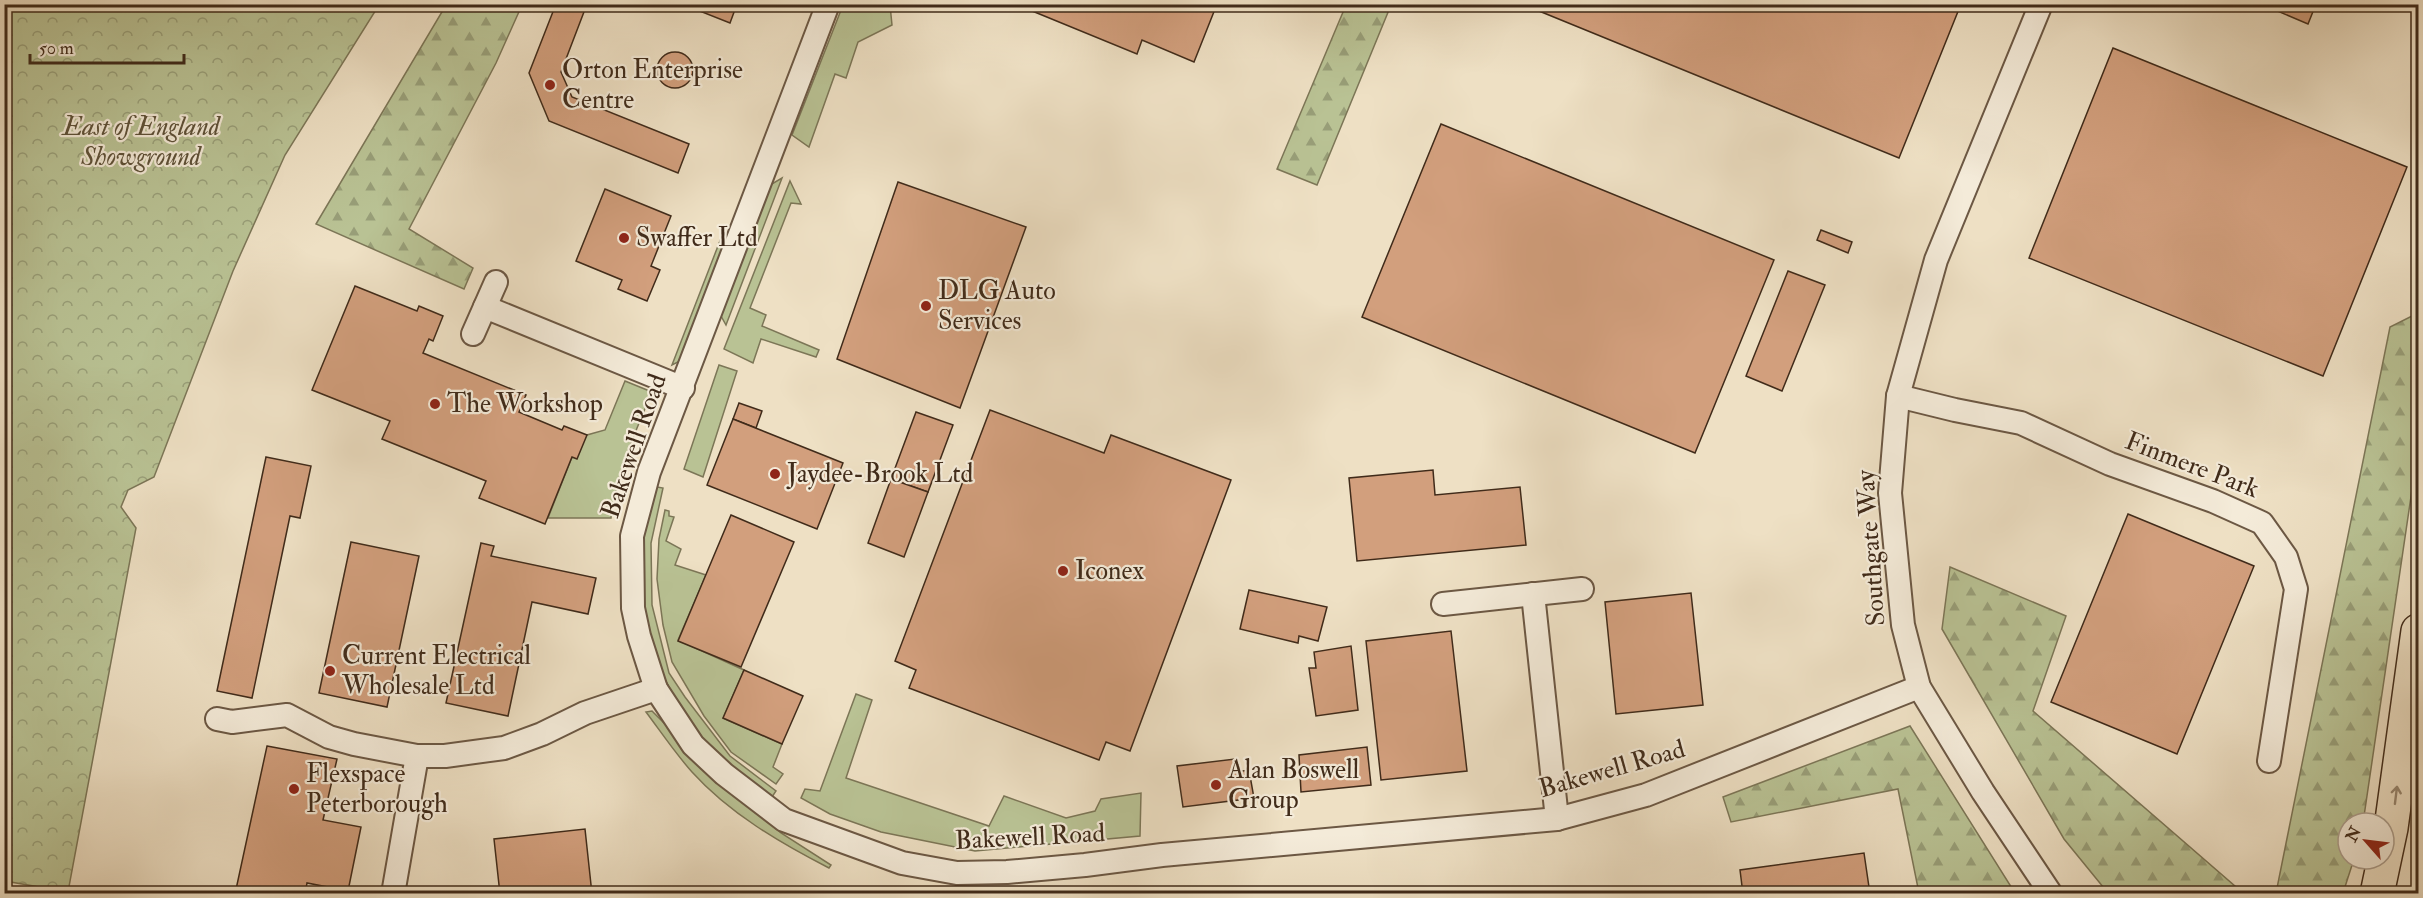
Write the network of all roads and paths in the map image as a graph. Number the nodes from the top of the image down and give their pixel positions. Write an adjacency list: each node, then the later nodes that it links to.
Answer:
1 (828, 4): 6 (street, Bakewell Road)
2 (2041, 4): 7 (street, Southgate Way)
3 (496, 282): 4 (street)
4 (485, 307): 5 (street); 6 (street)
5 (473, 334)
6 (683, 388): 13 (street, Bakewell Road)
7 (1898, 396): 12 (street, Southgate Way); 16 (street, Finmere Park)
8 (1582, 589): 9 (street)
9 (1533, 594): 10 (street); 17 (street)
10 (1443, 604)
11 (2418, 631): 20 (highway, one-way to 11)
12 (1919, 687): 17 (street, Bakewell Road); 19 (street, Southgate Way)
13 (656, 689): 15 (street); 17 (street, Bakewell Road)
14 (217, 718): 15 (street)
15 (417, 756): 18 (street)
16 (2269, 761)
17 (1557, 819)
18 (393, 894)
19 (2051, 894)
20 (2377, 894)

